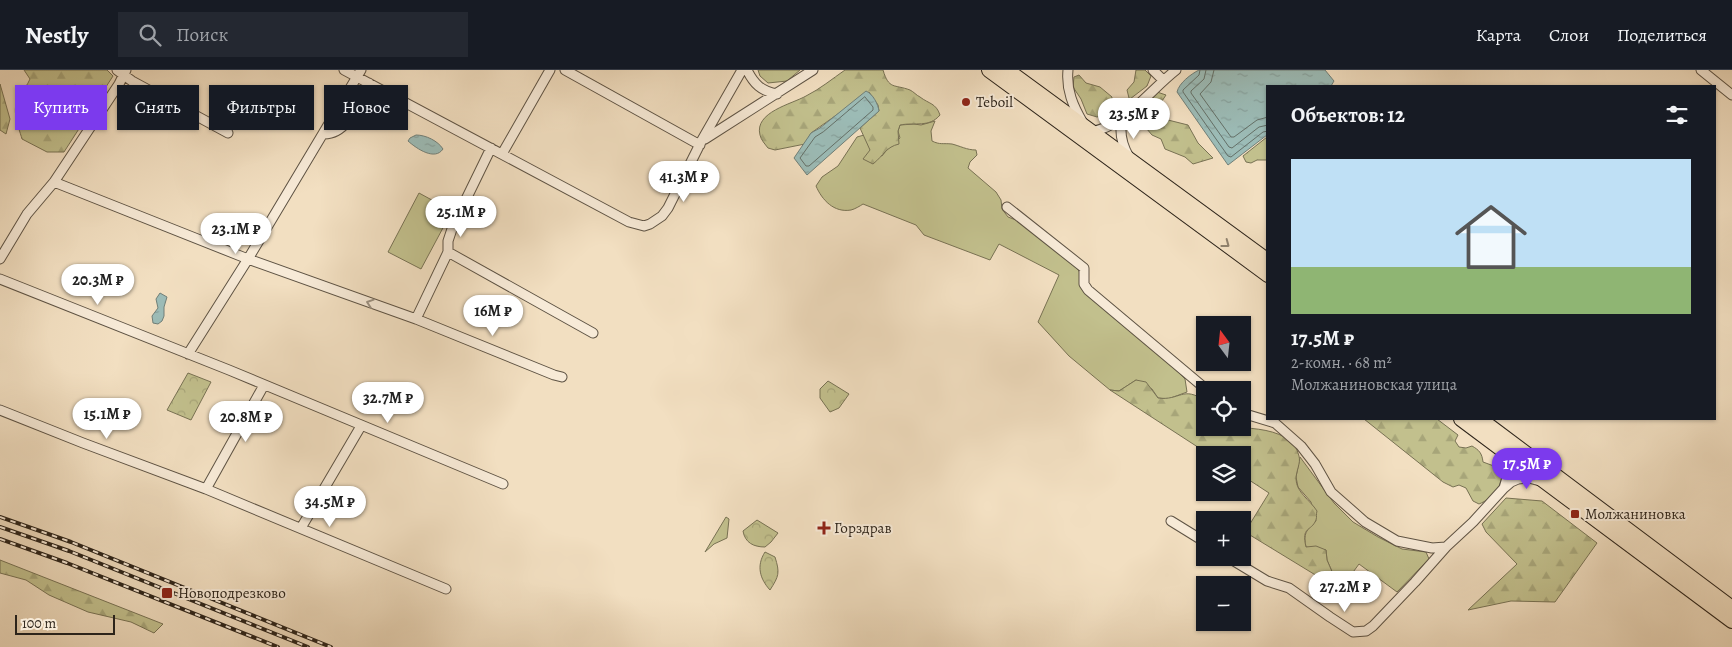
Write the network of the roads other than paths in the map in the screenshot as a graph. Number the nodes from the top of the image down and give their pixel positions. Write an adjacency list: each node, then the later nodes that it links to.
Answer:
1 (344, 70): 14 (street)
2 (550, 70): 25 (street)
3 (565, 70): 23 (street)
4 (742, 70): 23 (street)
5 (747, 70): 17 (street)
6 (813, 70): 17 (street)
7 (989, 70): 33 (highway, one-way to 33)
8 (1007, 70): 20 (highway)
9 (1068, 70): 20 (street)
10 (1152, 70): 15 (street)
11 (1176, 70): 15 (street)
12 (1701, 70): 18 (street)
13 (122, 72): 21 (street); 27 (street)
14 (359, 74): 16 (street); 22 (street)
15 (1163, 80): 19 (street)
16 (369, 83): 22 (street); 24 (street)
17 (777, 94): 23 (street)
18 (1732, 95)
19 (1122, 119): 20 (street); 26 (street)
20 (1089, 131): 26 (highway)
21 (228, 133)
22 (323, 134): 31 (street)
23 (701, 143): 25 (street)
24 (491, 148): 25 (street); 29 (street)
25 (502, 154)
26 (1133, 163): 32 (highway)
27 (54, 182): 30 (street); 31 (street)
28 (1008, 207): 39 (street)
29 (448, 252): 35 (street); 36 (street)
30 (0, 259)
31 (248, 259): 35 (street, one-way to 31); 37 (street)
32 (1266, 260)
33 (1266, 274)
34 (0, 279): 37 (street)
35 (416, 319): 38 (street)
36 (594, 333)
37 (188, 354): 40 (street)
38 (562, 377)
39 (1196, 381)
40 (264, 385): 47 (street); 52 (street)
41 (0, 410): 52 (street)
42 (1251, 415): 43 (street)
43 (1266, 420)
44 (1268, 420): 56 (street)
45 (1462, 420): 48 (highway)
46 (1481, 420): 59 (highway)
47 (361, 426): 50 (street); 54 (street)
48 (1492, 442): 49 (highway); 51 (street)
49 (1547, 483): 51 (street); 60 (highway)
50 (504, 484)
51 (1504, 488): 56 (street)
52 (206, 489): 54 (street)
53 (1171, 521): 55 (street)
54 (301, 528): 58 (street)
55 (1196, 536)
56 (1446, 547): 57 (street)
57 (1242, 566)
58 (446, 588)
59 (1732, 608)
60 (1732, 621)

